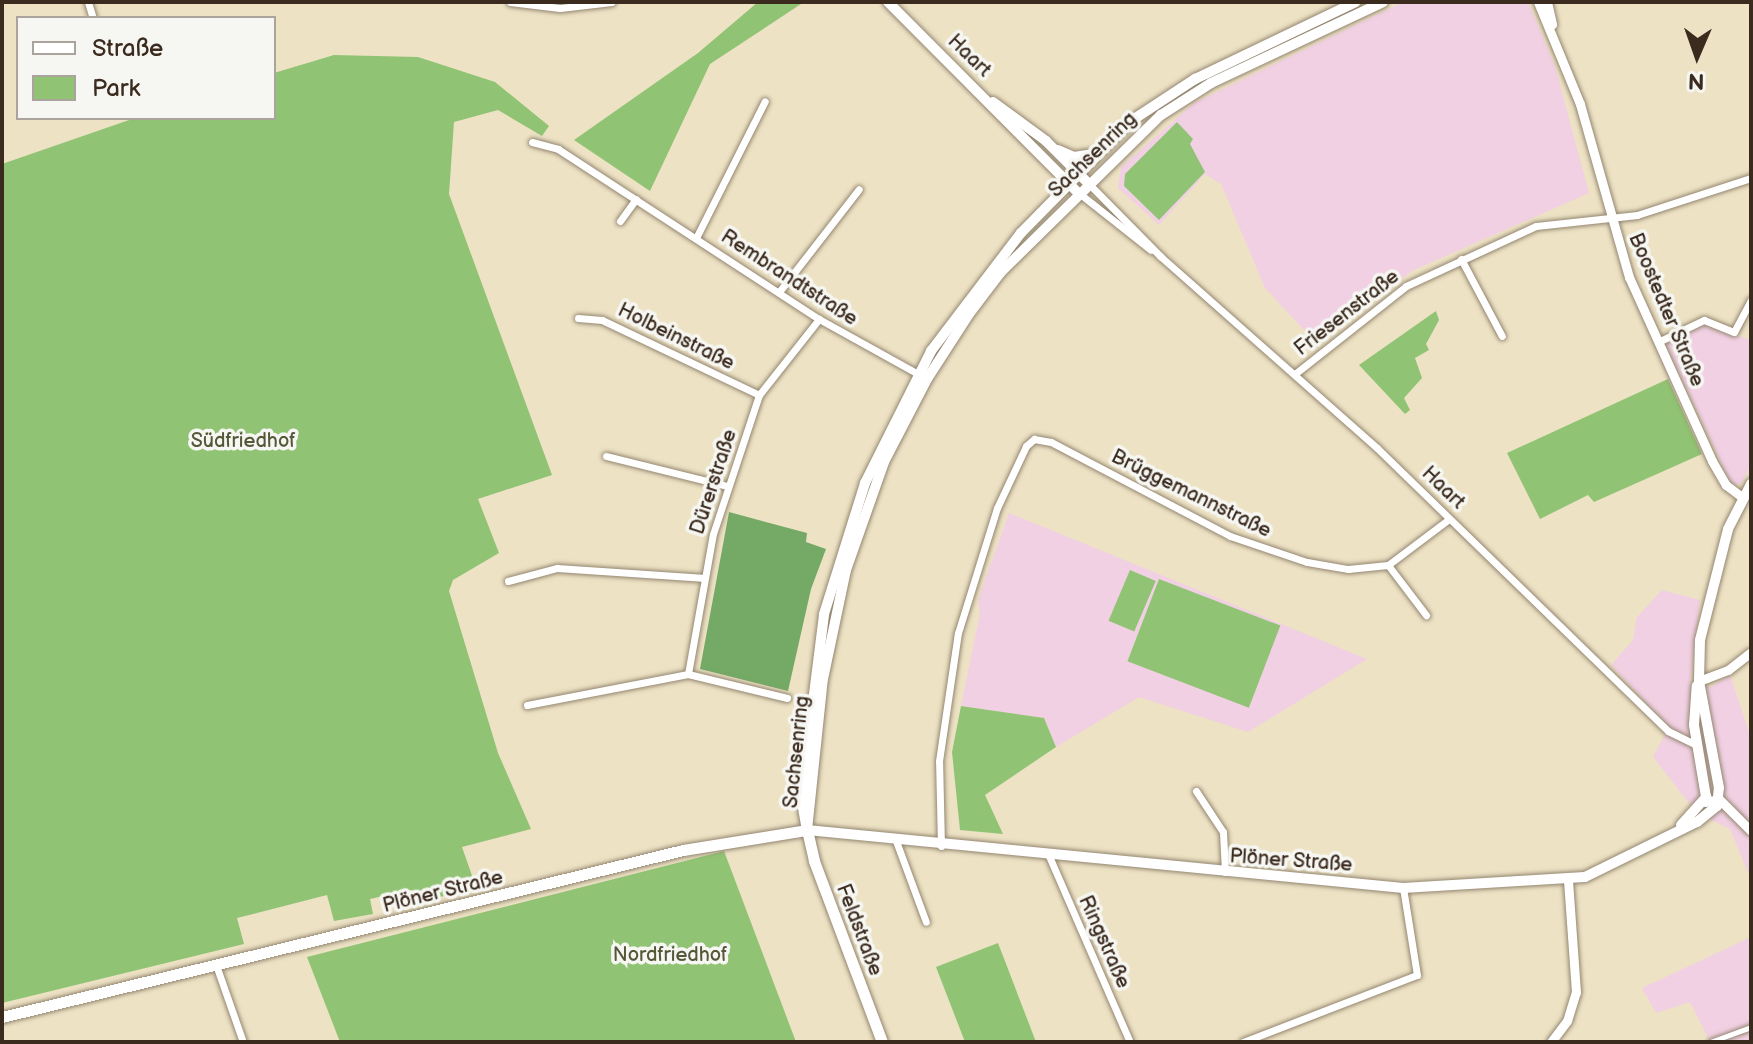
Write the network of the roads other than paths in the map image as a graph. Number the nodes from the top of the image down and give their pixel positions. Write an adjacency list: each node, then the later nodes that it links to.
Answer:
1 (510, 2): 2 (street)
2 (612, 2)
3 (888, 2): 10 (main road, Haart)
4 (1356, 2): 13 (main road, Sachsenring)
5 (1383, 2): 17 (main road, Sachsenring)
6 (1538, 2): 8 (street, Boostedter Straße)
7 (1547, 2): 8 (street, Boostedter Straße)
8 (1553, 31): 22 (street, Boostedter Straße)
9 (765, 101): 23 (street)
10 (991, 102): 11 (main road, Haart); 16 (main road, Haart)
11 (1046, 141): 13 (main road); 14 (main road, Haart)
12 (532, 142): 20 (street, Rembrandtstraße)
13 (1094, 154): 14 (main road, Sachsenring)
14 (1077, 172): 16 (main road, Sachsenring); 17 (main road, Haart)
15 (1751, 178): 22 (street, Friesenstraße)
16 (1067, 182): 19 (main road, Haart); 33 (main road, Sachsenring)
17 (1088, 183): 19 (main road, Sachsenring); 24 (street, Haart)
18 (859, 189): 26 (street)
19 (1079, 194): 24 (street, Haart); 33 (main road, Sachsenring)
20 (636, 199): 21 (street); 23 (street, Rembrandtstraße)
21 (620, 221)
22 (1610, 221): 25 (street, Friesenstraße); 31 (street, Boostedter Straße)
23 (696, 238): 26 (street, Rembrandtstraße)
24 (1160, 256): 32 (street, Haart)
25 (1461, 259): 30 (street); 32 (street, Friesenstraße)
26 (779, 292): 29 (street, Rembrandtstraße)
27 (1751, 300): 31 (street)
28 (578, 318): 34 (street, Holbeinstraße)
29 (819, 319): 33 (street, Rembrandtstraße); 34 (street, Dürerstraße)
30 (1502, 336)
31 (1658, 342): 38 (street, Boostedter Straße)
32 (1296, 373): 39 (street, Haart)
33 (923, 376): 57 (main road, Sachsenring)
34 (759, 395): 37 (street, Dürerstraße)
35 (606, 456): 37 (street)
36 (1751, 484): 38 (main road)
37 (727, 486): 41 (street, Dürerstraße)
38 (1743, 498): 46 (main road)
39 (1449, 519): 40 (street); 49 (street, Haart)
40 (1388, 565): 43 (street); 61 (street, Brüggemannstraße)
41 (702, 578): 42 (street); 45 (street, Dürerstraße)
42 (508, 581)
43 (1426, 615)
44 (1751, 652): 46 (street)
45 (688, 674): 47 (street); 48 (street)
46 (1699, 681): 49 (main road); 50 (main road)
47 (787, 698)
48 (527, 705)
49 (1697, 745): 50 (main road); 51 (main road)
50 (1712, 757): 53 (main road)
51 (1705, 780): 53 (main road); 54 (main road)
52 (1196, 791): 63 (street)
53 (1719, 799): 54 (street); 55 (main road); 56 (street)
54 (1705, 802): 59 (main road, Plöner Straße)
55 (1709, 815): 56 (street); 59 (main road, Plöner Straße)
56 (1741, 815): 58 (street)
57 (807, 830): 60 (main road, Plöner Straße); 67 (main road, Plöner Straße); 71 (main road, Feldstraße)
58 (1751, 831)
59 (1673, 832): 64 (main road, Plöner Straße)
60 (896, 841): 61 (main road, Plöner Straße); 66 (street)
61 (941, 846): 62 (main road, Plöner Straße)
62 (1049, 856): 63 (main road, Plöner Straße); 72 (street, Ringstraße)
63 (1225, 874): 65 (main road, Plöner Straße)
64 (1568, 880): 65 (main road, Plöner Straße); 74 (street)
65 (1403, 888): 73 (street)
66 (926, 922)
67 (216, 965): 68 (main road, Plöner Straße); 70 (street)
68 (2, 1017)
69 (1751, 1027): 75 (street)
70 (243, 1042)
71 (882, 1042)
72 (1130, 1042)
73 (1243, 1042)
74 (1551, 1042)
75 (1710, 1042)

